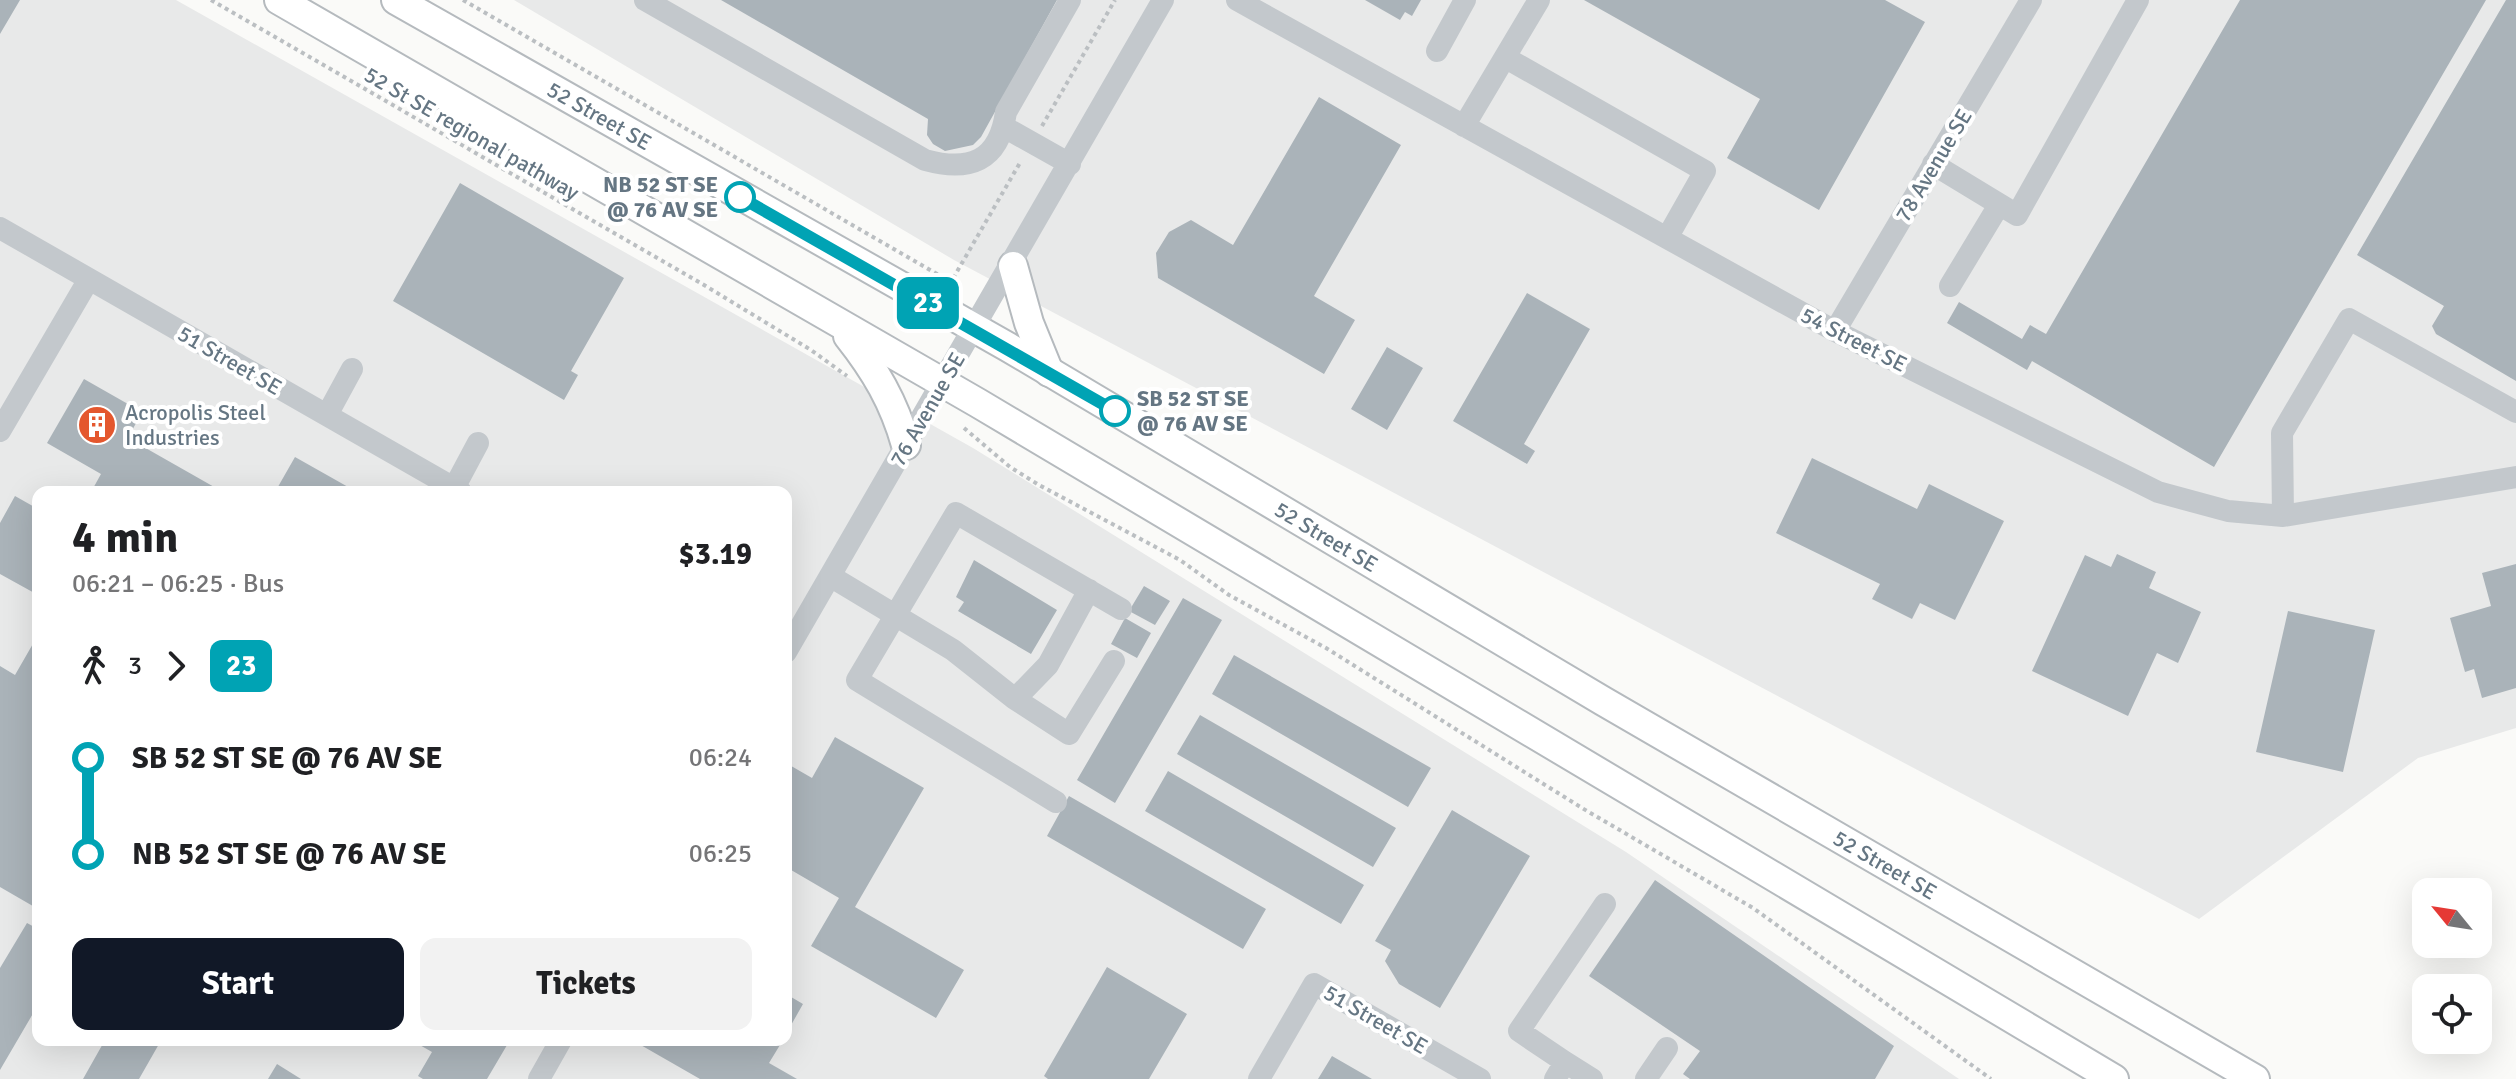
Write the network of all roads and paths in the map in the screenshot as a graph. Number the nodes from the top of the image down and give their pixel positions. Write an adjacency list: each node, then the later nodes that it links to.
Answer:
1 (211, 0): 32 (path, 52 St SE regional pathway)
2 (279, 0): 26 (main road)
3 (396, 0): 27 (main road, 52 Street SE)
4 (463, 0): 24 (path)
5 (645, 0): 16 (street)
6 (1070, 0): 16 (street)
7 (1163, 0): 17 (street, 76 Avenue SE)
8 (1237, 0): 15 (street, 54 Street SE)
9 (1465, 0): 13 (street)
10 (1539, 0): 14 (street)
11 (2031, 0): 18 (street, 78 Avenue SE)
12 (2138, 0): 19 (street)
13 (1437, 51)
14 (1506, 58): 15 (street); 21 (street)
15 (1464, 126): 21 (street, 54 Street SE)
16 (1004, 127): 17 (street)
17 (1070, 164): 22 (street, 76 Avenue SE)
18 (1933, 164): 19 (street); 28 (street, 78 Avenue SE)
19 (1999, 205): 25 (street)
20 (0, 228): 23 (street, 51 Street SE)
21 (1667, 238): 28 (street, 54 Street SE)
22 (1013, 266): 27 (street, 76 Avenue SE); 30 (main road)
23 (89, 279): 34 (street, 51 Street SE); 36 (street)
24 (951, 282)
25 (1950, 286)
26 (838, 322): 31 (main road); 38 (main road)
27 (974, 328): 30 (main road, 52 Street SE); 31 (street, 76 Avenue SE)
28 (1835, 331): 42 (street, 54 Street SE)
29 (352, 369): 34 (street)
30 (1049, 372): 62 (main road, 52 Street SE)
31 (942, 382): 38 (street, 76 Avenue SE); 61 (main road)
32 (854, 384)
33 (2516, 412): 42 (street)
34 (327, 415): 40 (street, 51 Street SE)
35 (964, 428): 60 (path)
36 (0, 431)
37 (478, 443): 41 (street)
38 (906, 445): 43 (street, 76 Avenue SE)
39 (2516, 477): 42 (street, 54 Street SE)
40 (450, 486)
41 (459, 486)
42 (2283, 516)
43 (830, 576): 46 (street); 47 (street, 76 Avenue SE)
44 (1089, 590): 45 (street); 46 (street); 49 (street)
45 (1121, 609)
46 (896, 615): 49 (street); 50 (street)
47 (792, 642)
48 (1114, 661): 49 (street)
49 (1015, 699)
50 (1056, 802)
51 (1605, 904): 54 (street)
52 (558, 1046): 55 (street)
53 (1667, 1048): 59 (street)
54 (1560, 1070): 58 (street)
55 (539, 1079)
56 (1259, 1079): 57 (street, 51 Street SE)
57 (1480, 1079)
58 (1592, 1079)
59 (1646, 1079)
60 (1991, 1079)
61 (2114, 1079)
62 (2255, 1079)

